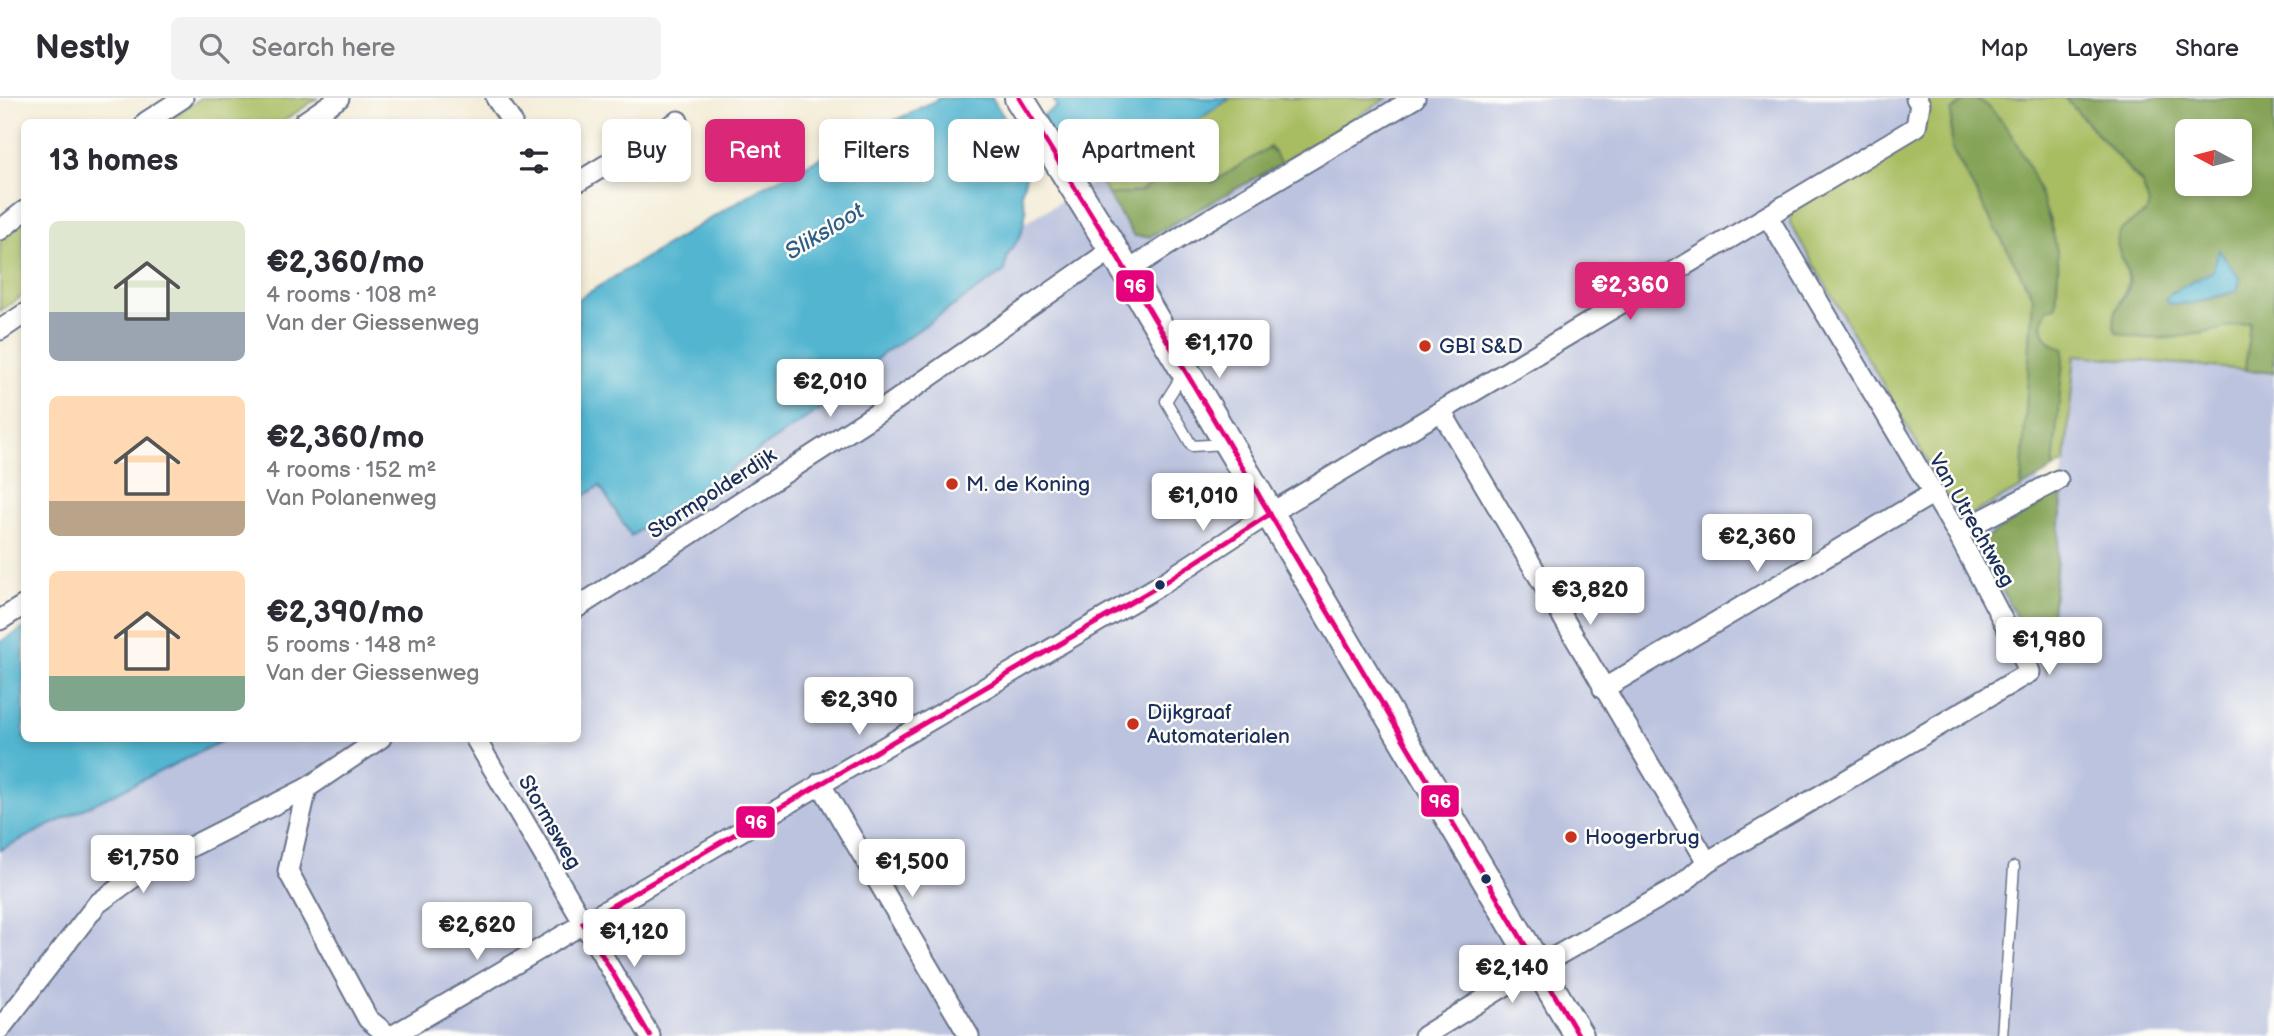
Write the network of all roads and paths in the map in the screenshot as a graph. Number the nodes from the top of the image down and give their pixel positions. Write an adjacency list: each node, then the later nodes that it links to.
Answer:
1 (183, 98): 7 (street)
2 (339, 98): 8 (street)
3 (496, 98): 9 (street)
4 (1019, 98): 15 (street)
5 (1415, 98): 15 (street, Stormpolderdijk)
6 (1916, 98): 13 (street)
7 (151, 119)
8 (308, 119)
9 (510, 119)
10 (602, 167): 11 (street)
11 (581, 180)
12 (21, 213): 14 (street)
13 (1768, 217): 18 (street); 20 (street, Van Utrechtweg)
14 (0, 230)
15 (1120, 261): 21 (street); 23 (street, Stormpolderdijk)
16 (21, 315): 17 (street)
17 (0, 330)
18 (1441, 411): 21 (street); 26 (street)
19 (2058, 480): 22 (street)
20 (1932, 494): 22 (street, Van Utrechtweg); 26 (street)
21 (1270, 514): 29 (street); 34 (street)
22 (1957, 533): 31 (street, Van Utrechtweg)
23 (581, 605)
24 (21, 607): 25 (street)
25 (0, 620)
26 (1603, 689): 31 (street)
27 (375, 742): 30 (street)
28 (477, 742): 33 (street, Stormsweg)
29 (820, 783): 33 (street); 38 (street)
30 (307, 788): 35 (street); 36 (street)
31 (1707, 862): 34 (street, Van Utrechtweg)
32 (2014, 867): 41 (lane)
33 (583, 923): 36 (street); 37 (street, Stormsweg)
34 (1538, 968): 39 (street, Van Utrechtweg); 40 (street)
35 (0, 1029)
36 (390, 1036)
37 (650, 1036)
38 (970, 1036)
39 (1424, 1036)
40 (1579, 1036)
41 (2002, 1036)

